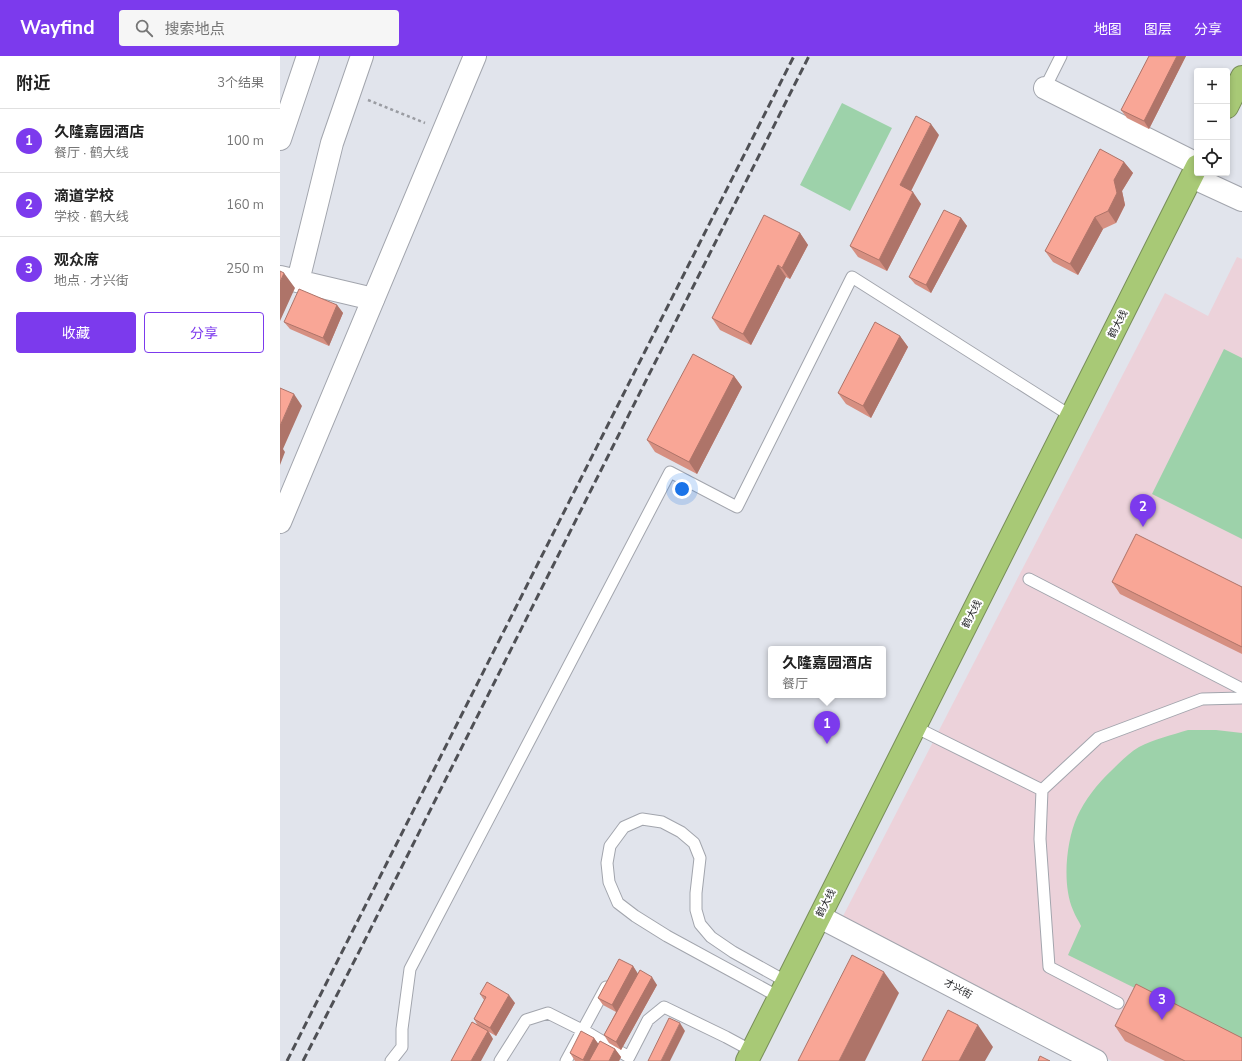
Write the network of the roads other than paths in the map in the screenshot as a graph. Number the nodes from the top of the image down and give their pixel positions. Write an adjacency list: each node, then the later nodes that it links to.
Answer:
1 (308, 56): 8 (street)
2 (362, 56): 13 (street)
3 (475, 56): 14 (street)
4 (1061, 56): 6 (lane)
5 (1242, 77): 7 (highway)
6 (1045, 88): 9 (street)
7 (1228, 104)
8 (280, 139)
9 (1194, 168)
10 (1194, 171): 15 (highway, 鹤大线)
11 (1206, 176): 12 (street)
12 (1242, 200)
13 (289, 279): 14 (street)
14 (373, 299): 16 (street)
15 (1071, 416): 20 (highway, 鹤大线); 29 (lane)
16 (280, 522)
17 (1029, 579): 18 (lane)
18 (1242, 689)
19 (1242, 698): 21 (lane)
20 (915, 727): 21 (lane); 22 (highway, 鹤大线)
21 (1042, 790): 25 (lane)
22 (820, 917): 24 (highway, 鹤大线); 32 (street, 才兴街)
23 (612, 975): 26 (lane)
24 (783, 989): 24 (lane); 27 (highway, 鹤大线)
25 (1118, 1003)
26 (583, 1030): 28 (lane); 30 (lane); 31 (lane)
27 (749, 1056): 28 (lane)
28 (628, 1059)
29 (391, 1061)
30 (500, 1061)
31 (566, 1061)
32 (1096, 1061)

